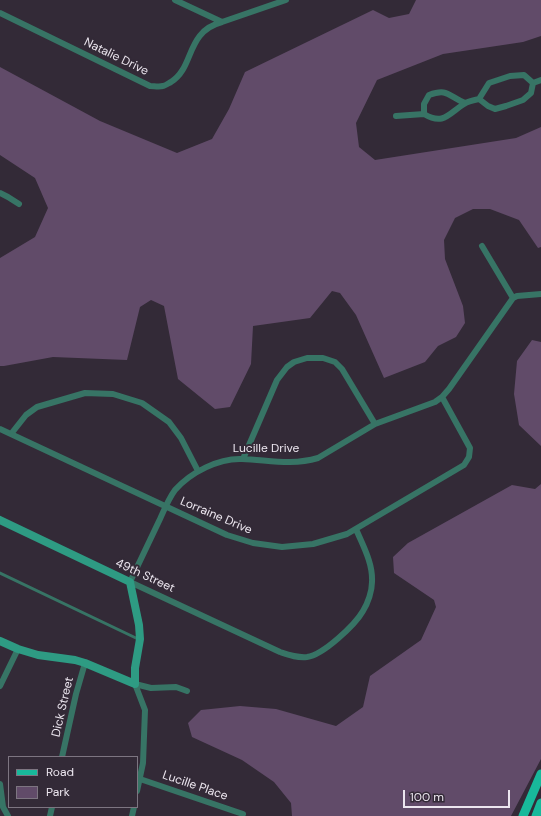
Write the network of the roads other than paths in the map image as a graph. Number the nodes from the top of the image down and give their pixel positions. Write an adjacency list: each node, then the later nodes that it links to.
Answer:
1 (175, 0): 4 (street)
2 (286, 0): 4 (street, Natalie Drive)
3 (0, 13): 4 (street, Natalie Drive)
4 (222, 22)
5 (541, 80): 6 (street)
6 (533, 83): 7 (street); 7 (street)
7 (479, 99): 8 (street)
8 (465, 103): 9 (street); 9 (street)
9 (424, 114): 10 (street)
10 (396, 116)
11 (0, 193): 12 (street)
12 (19, 204)
13 (482, 246): 15 (street)
14 (541, 294): 15 (street)
15 (513, 298): 16 (street, Lucille Drive)
16 (442, 397): 17 (street, Lucille Drive); 24 (street, Lorraine Drive)
17 (375, 424): 20 (street, Lucille Drive); 20 (street)
18 (0, 429): 19 (street, Lorraine Drive)
19 (11, 434): 21 (street); 22 (street, Lorraine Drive)
20 (243, 459): 21 (street, Lucille Drive)
21 (198, 471): 22 (street, Lucille Drive)
22 (166, 506): 24 (street, Lorraine Drive); 26 (street, Lucille Drive)
23 (0, 520): 26 (street, 49th Street)
24 (356, 529): 26 (street, 49th Street)
25 (0, 573): 27 (lane)
26 (130, 582): 27 (street)
27 (140, 639): 31 (street)
28 (0, 641): 29 (street)
29 (18, 649): 30 (street); 32 (street)
30 (85, 662): 31 (street); 34 (street, Dick Street)
31 (135, 684): 33 (street); 36 (street)
32 (0, 686)
33 (187, 691)
34 (62, 756)
35 (541, 774): 42 (main road)
36 (140, 779): 38 (street); 40 (street, Lucille Place)
37 (0, 784): 41 (street)
38 (138, 786)
39 (541, 803): 43 (main road)
40 (243, 814)
41 (8, 816)
42 (523, 816)
43 (536, 816)

